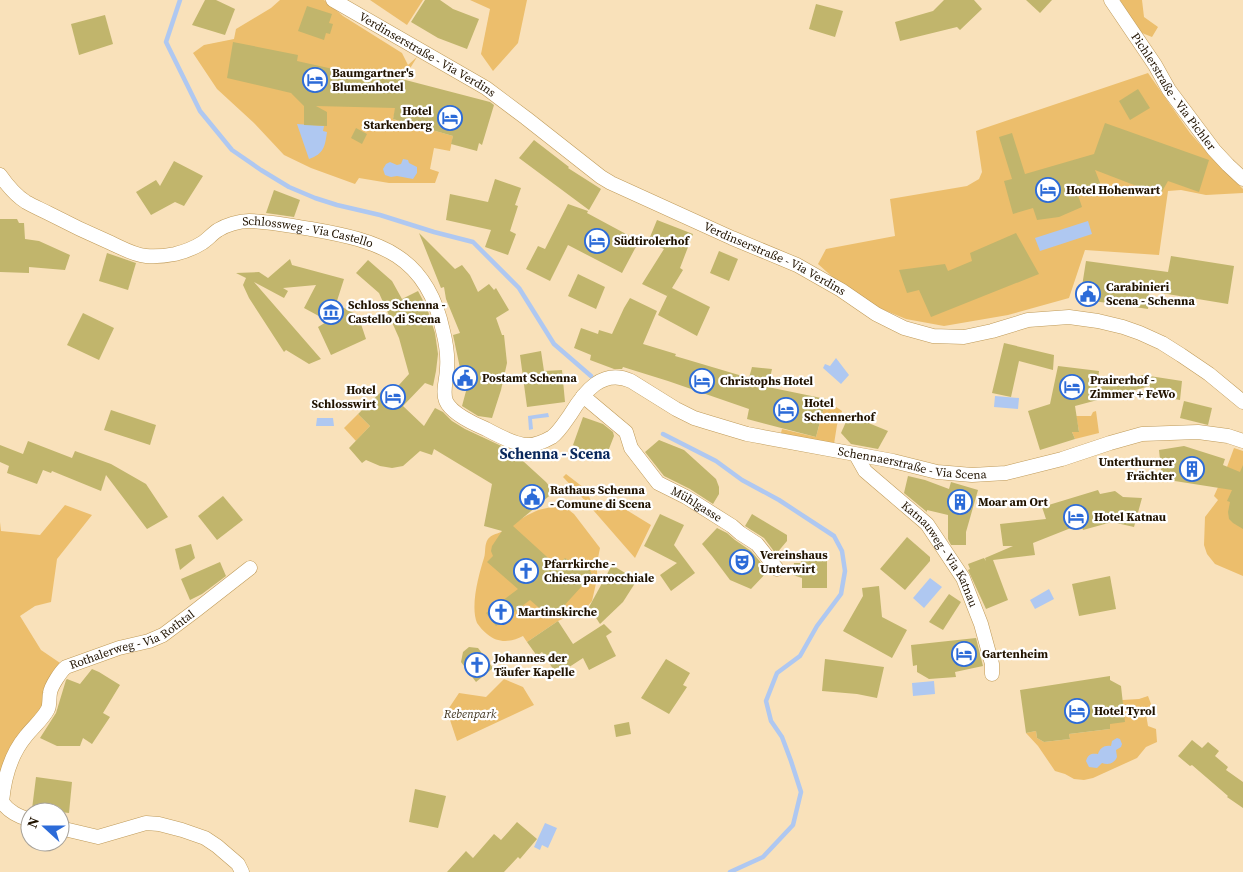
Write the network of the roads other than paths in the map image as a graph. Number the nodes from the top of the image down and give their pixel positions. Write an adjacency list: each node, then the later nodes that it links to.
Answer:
1 (333, 0): 6 (street, Verdinserstraße - Via Verdins)
2 (1111, 0): 3 (street, Pichlerstraße - Via Pichler)
3 (1243, 179)
4 (2, 183): 5 (street, Schlossweg - Via Castello)
5 (588, 391): 8 (street, Schennaerstraße - Via Scena); 10 (street, Mühlgasse)
6 (1243, 402)
7 (1243, 441): 8 (street, Schennaerstraße - Via Scena)
8 (856, 455): 11 (street, Katnauweg - Via Katnau)
9 (250, 568): 12 (street, Rothalerweg - Via Rothtal)
10 (777, 569)
11 (992, 674)
12 (20, 816)
13 (70, 830): 14 (street)
14 (242, 872)

